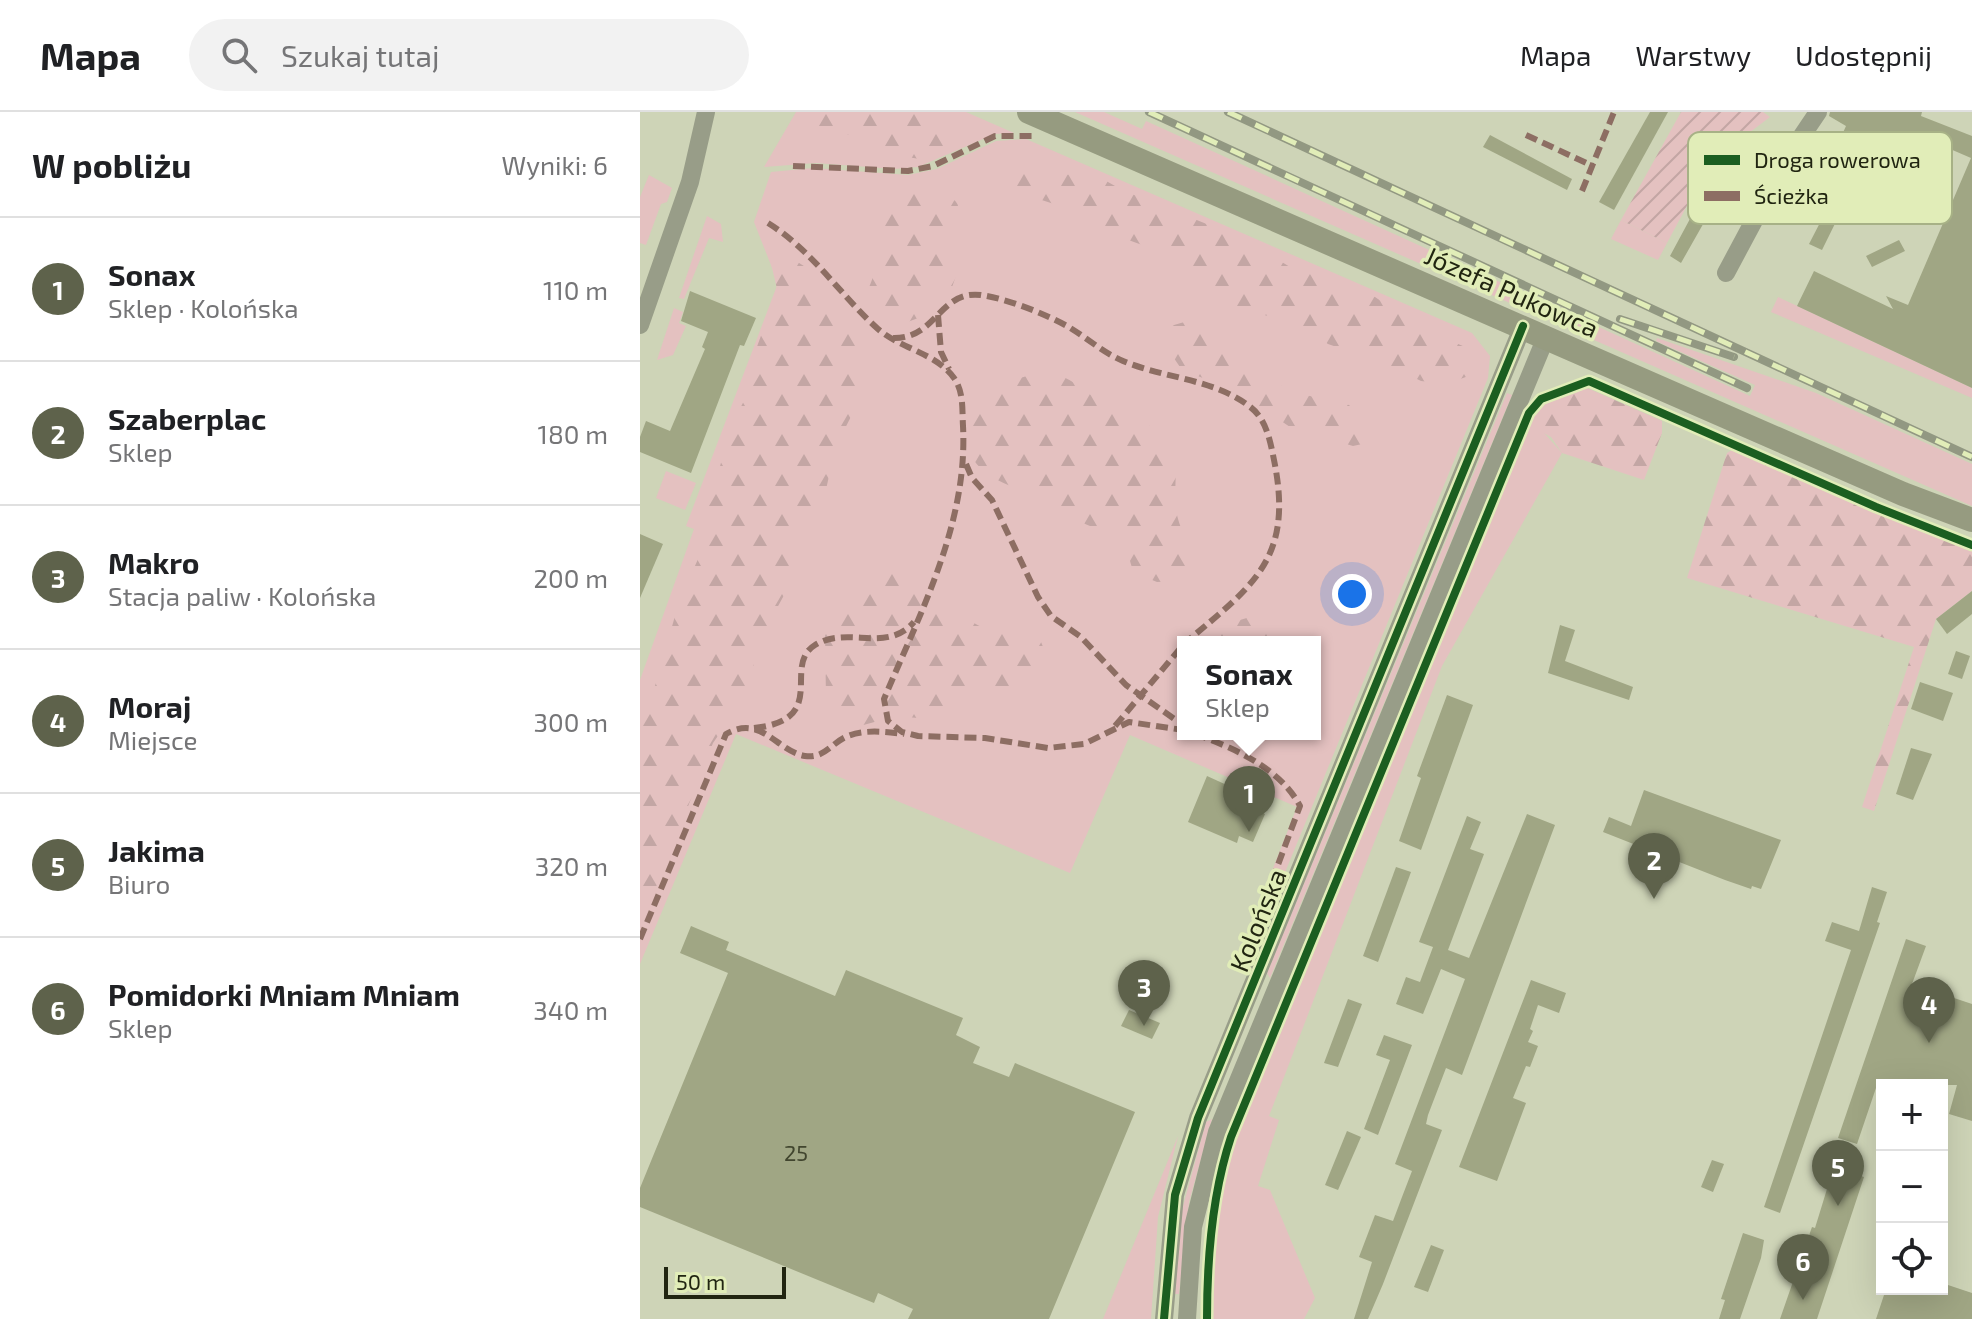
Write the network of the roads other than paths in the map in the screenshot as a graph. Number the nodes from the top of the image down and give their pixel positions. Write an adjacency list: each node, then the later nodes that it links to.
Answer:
1 (706, 112): 7 (street)
2 (1029, 112): 8 (street, Józefa Pukowca)
3 (1818, 112): 4 (street)
4 (1805, 132)
5 (1752, 224): 6 (street)
6 (1726, 273)
7 (640, 325)
8 (1523, 326): 9 (street, Józefa Pukowca); 11 (street, Kolońska)
9 (1546, 337): 10 (street, Józefa Pukowca); 12 (street, Kolońska)
10 (1972, 520)
11 (1164, 1319)
12 (1187, 1319)

